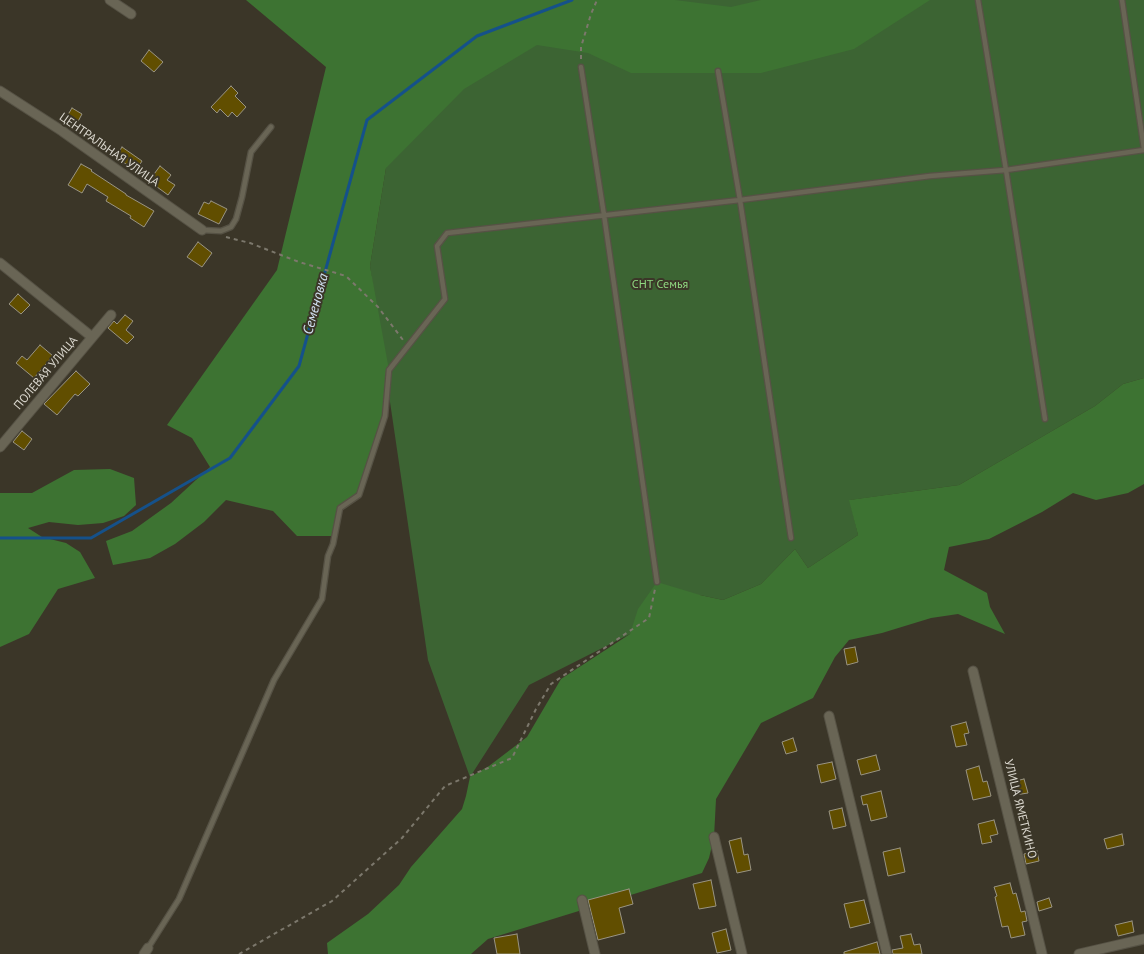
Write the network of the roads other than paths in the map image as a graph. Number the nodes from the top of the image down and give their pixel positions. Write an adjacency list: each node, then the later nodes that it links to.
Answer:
1 (110, 0): 4 (street)
2 (978, 0): 10 (lane)
3 (1122, 0): 9 (lane)
4 (131, 14)
5 (581, 67): 12 (lane)
6 (718, 71): 11 (lane)
7 (0, 91): 13 (street, ЦЕНТРАЛЬНАЯ УЛИЦА)
8 (271, 127): 13 (lane)
9 (1144, 149): 10 (lane)
10 (1006, 170): 11 (lane); 17 (lane)
11 (740, 200): 12 (lane); 19 (lane)
12 (604, 215): 20 (lane); 26 (lane)
13 (202, 230)
14 (0, 263): 16 (street, ПОЛЕВАЯ УЛИЦА)
15 (111, 315): 16 (street, ПОЛЕВАЯ УЛИЦА)
16 (92, 338): 18 (street, ПОЛЕВАЯ УЛИЦА)
17 (1045, 419)
18 (0, 447)
19 (791, 538)
20 (657, 582)
21 (973, 671): 30 (street, УЛИЦА ЯМЕТКИНО)
22 (829, 716): 29 (street)
23 (714, 837): 28 (street)
24 (582, 900): 27 (street)
25 (1144, 940): 31 (street)
26 (146, 951)
27 (595, 954)
28 (742, 954)
29 (887, 954)
30 (1042, 954)
31 (1079, 954)

